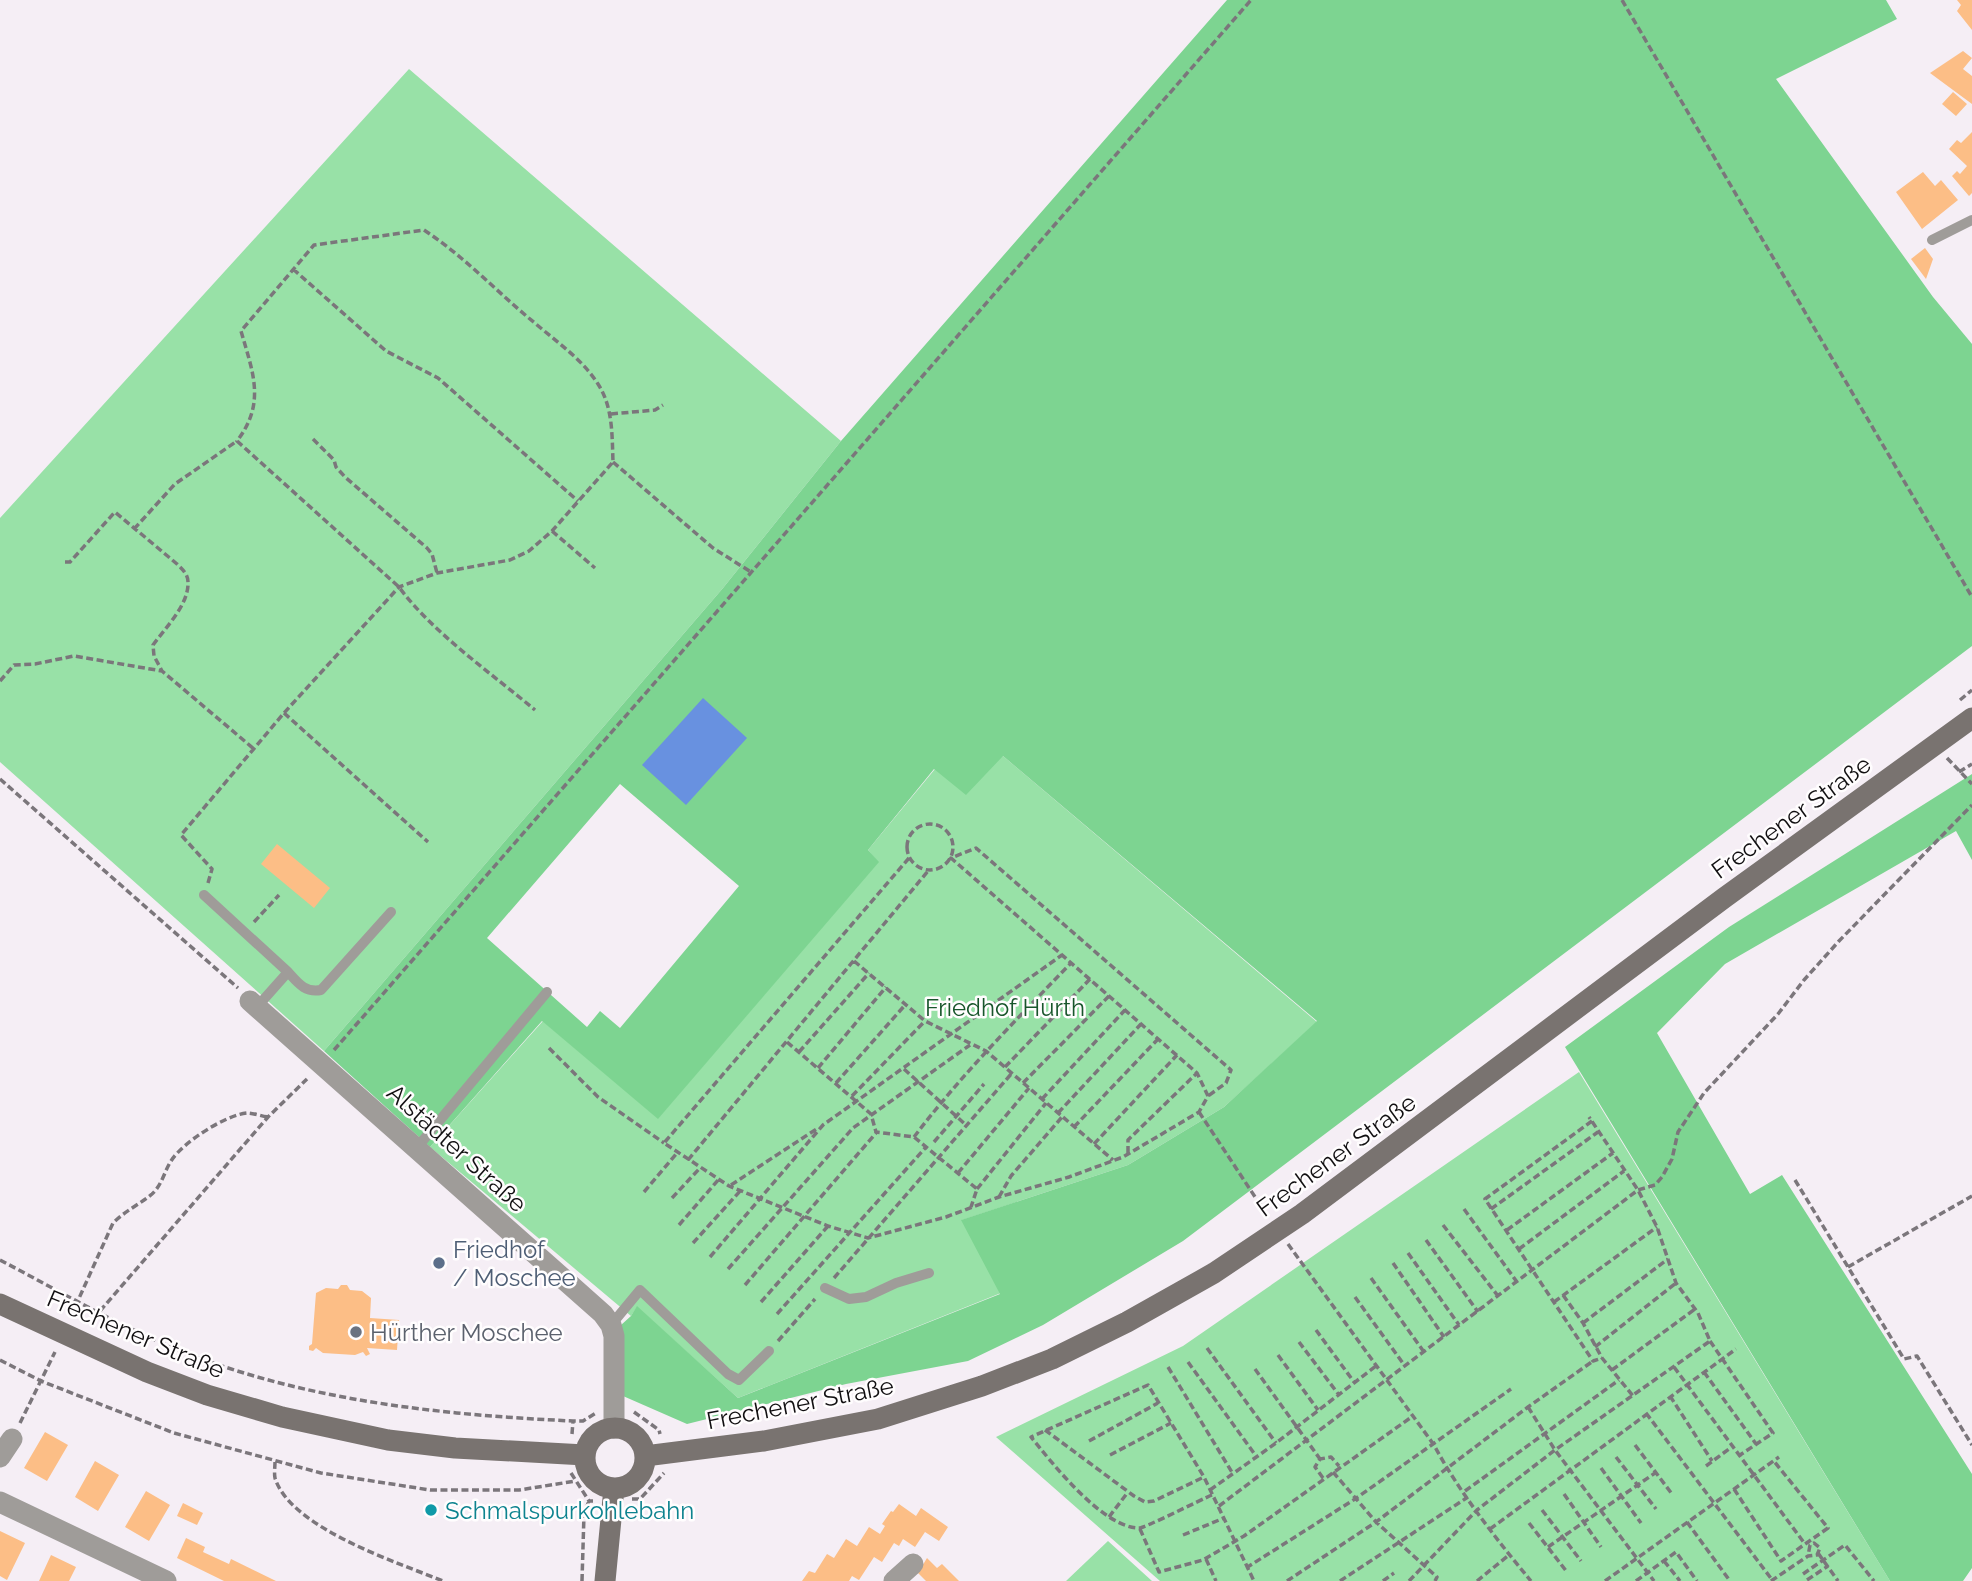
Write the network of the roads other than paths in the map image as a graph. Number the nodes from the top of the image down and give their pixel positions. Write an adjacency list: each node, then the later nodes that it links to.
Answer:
1 (1972, 220): 2 (lane)
2 (1932, 240)
3 (1972, 718): 18 (main road, Frechener Straße)
4 (204, 895): 6 (lane)
5 (391, 912): 6 (lane)
6 (288, 972): 8 (lane)
7 (547, 992): 9 (lane)
8 (254, 1004): 9 (street, Alstädter Straße)
9 (414, 1152): 13 (street, Alstädter Straße)
10 (929, 1273): 11 (lane)
11 (825, 1288)
12 (0, 1304): 17 (main road, Frechener Straße)
13 (611, 1325): 14 (lane); 15 (street)
14 (769, 1351)
15 (614, 1419): 17 (main road); 18 (main road)
16 (12, 1439): 19 (street)
17 (578, 1455): 20 (main road)
18 (654, 1455): 20 (main road)
19 (0, 1457)
20 (614, 1494): 24 (main road)
21 (0, 1502): 23 (street)
22 (913, 1564): 25 (street)
23 (166, 1581)
24 (605, 1581)
25 (894, 1581)

